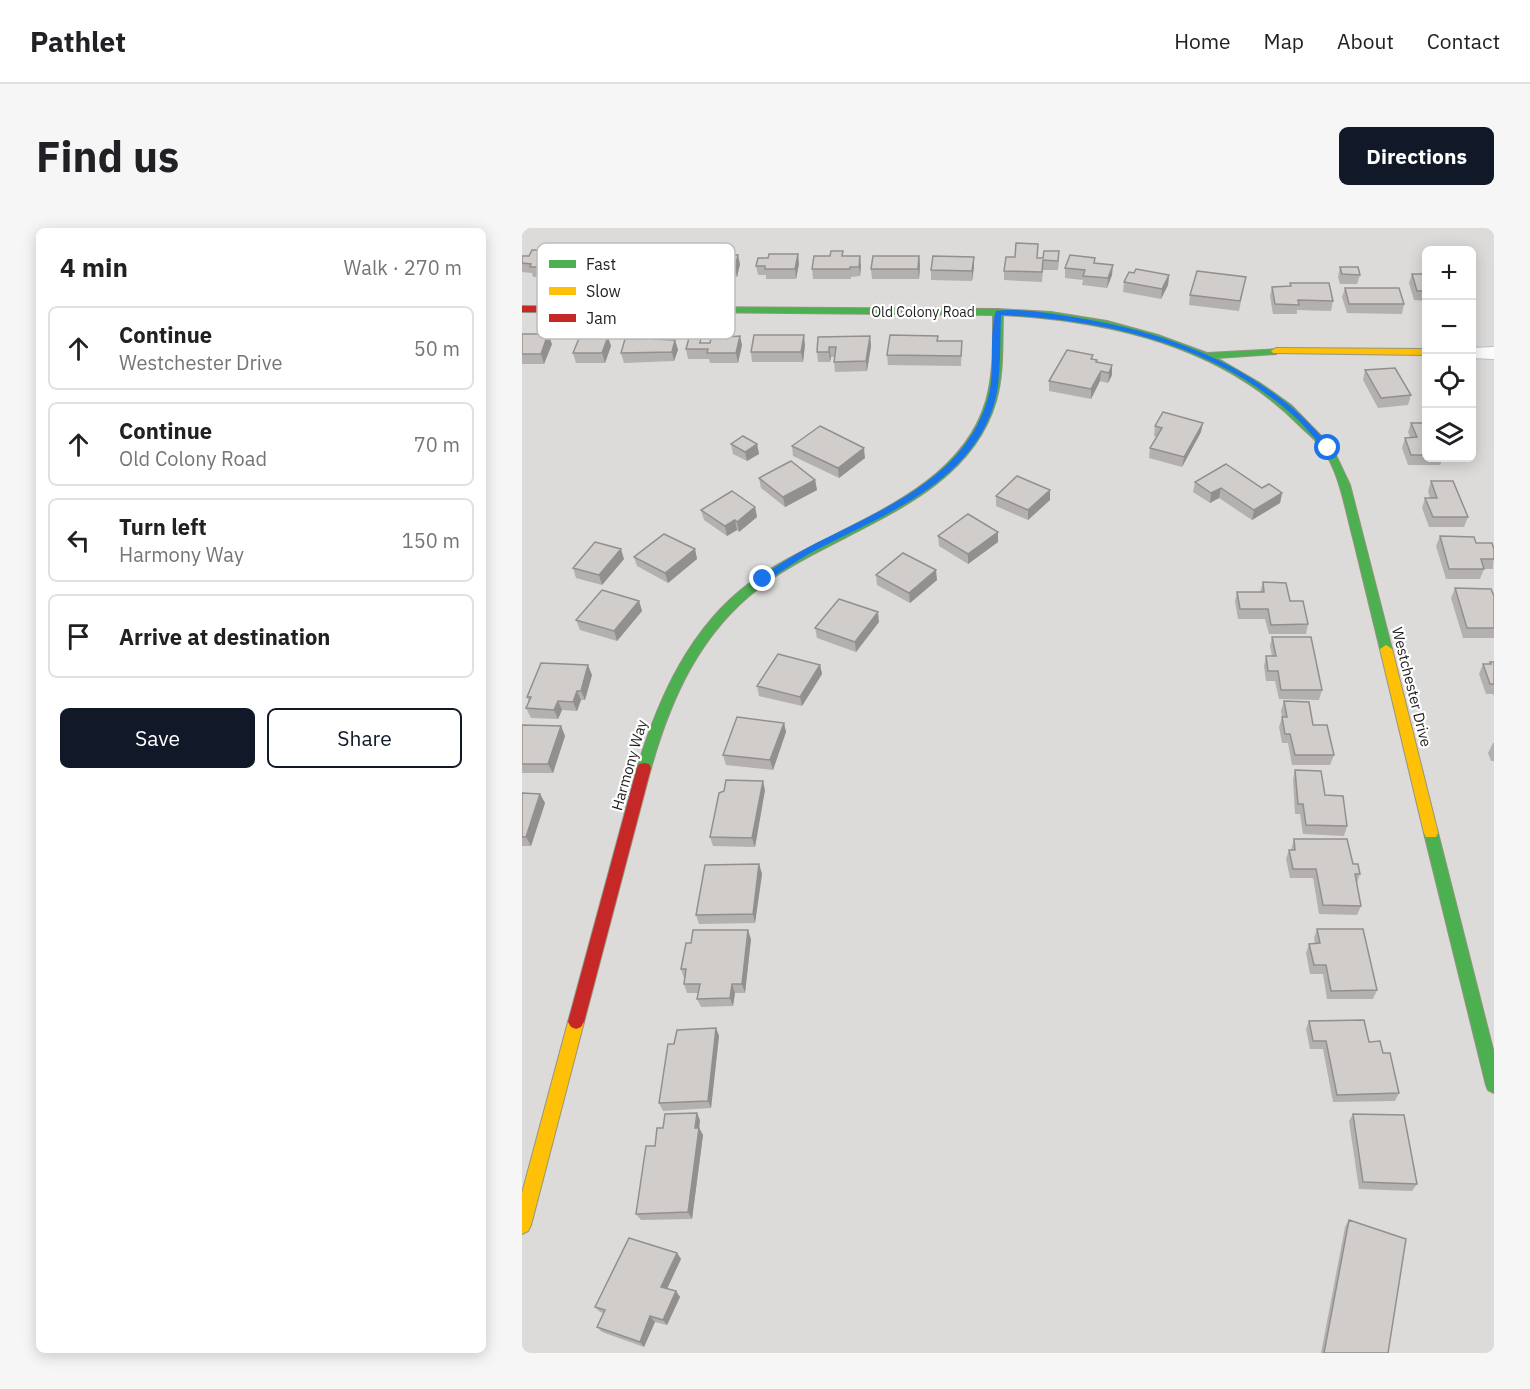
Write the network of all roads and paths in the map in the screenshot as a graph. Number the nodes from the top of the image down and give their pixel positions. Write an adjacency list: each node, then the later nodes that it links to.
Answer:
1 (522, 309): 2 (street, Old Colony Road)
2 (537, 309)
3 (735, 310): 4 (street, Old Colony Road)
4 (998, 312): 8 (street, Old Colony Road); 10 (street, Harmony Way)
5 (1422, 352): 8 (street, Old Colony Road)
6 (1476, 352): 7 (street)
7 (1494, 353)
8 (1206, 356): 9 (street, Westchester Drive)
9 (1494, 1085)
10 (522, 1225)

